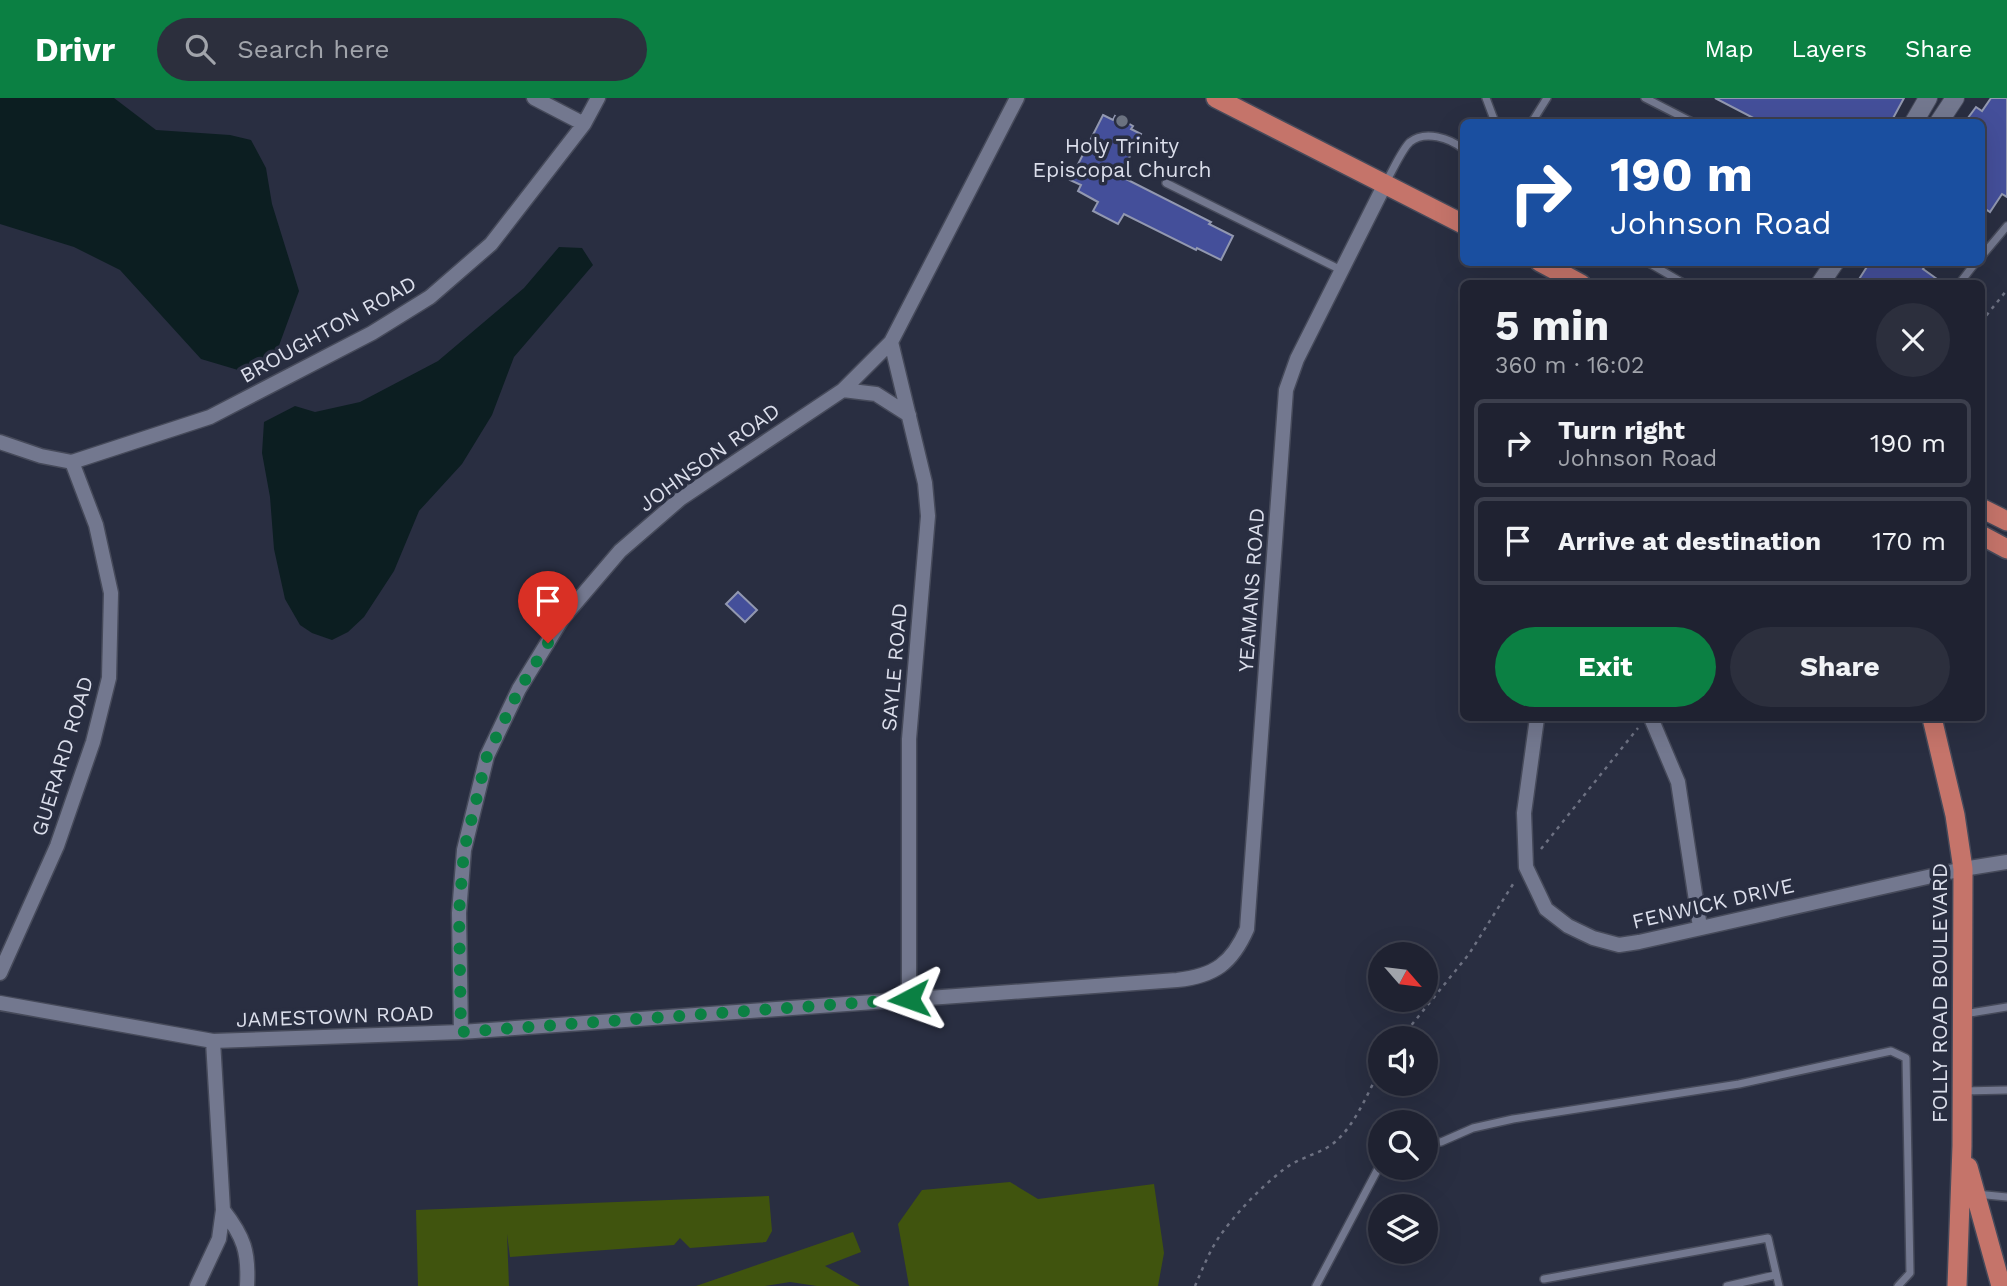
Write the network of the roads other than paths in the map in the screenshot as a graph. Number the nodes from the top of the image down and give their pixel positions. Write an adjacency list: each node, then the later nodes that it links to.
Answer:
1 (534, 98): 15 (street)
2 (598, 98): 15 (street, BROUGHTON ROAD)
3 (1017, 98): 29 (street, JOHNSON ROAD)
4 (1216, 98): 18 (main road)
5 (1486, 98): 10 (lane)
6 (1547, 98): 11 (lane)
7 (1645, 98): 12 (lane)
8 (1927, 98): 13 (street)
9 (1955, 98): 14 (street)
10 (1493, 119)
11 (1534, 119)
12 (1686, 119)
13 (1916, 119)
14 (1941, 119)
15 (584, 124): 33 (street, BROUGHTON ROAD)
16 (1460, 146): 18 (lane)
17 (1166, 183): 25 (lane)
18 (1385, 184): 19 (main road); 25 (street, YEAMANS ROAD)
19 (1460, 222)
20 (2007, 226): 21 (lane)
21 (1985, 252)
22 (1547, 266): 26 (main road)
23 (1654, 266): 27 (lane)
24 (1973, 266): 28 (lane)
25 (1341, 270): 45 (street, YEAMANS ROAD)
26 (1574, 280)
27 (1678, 280)
28 (1962, 280)
29 (891, 342): 30 (street, JOHNSON ROAD); 31 (street, SAYLE ROAD)
30 (843, 390): 31 (street); 50 (street, JOHNSON ROAD)
31 (909, 415): 46 (street, SAYLE ROAD)
32 (0, 442): 33 (street, BROUGHTON ROAD)
33 (72, 462): 44 (street, GUERARD ROAD)
34 (1985, 510): 35 (main road)
35 (2007, 521)
36 (1985, 537): 37 (main road)
37 (2007, 548)
38 (1537, 721): 43 (street, FENWICK DRIVE)
39 (1652, 721): 43 (street)
40 (1933, 721): 42 (main road, FOLLY ROAD BOULEVARD)
41 (2007, 862): 42 (street, FENWICK DRIVE)
42 (1964, 869): 43 (street, FENWICK DRIVE); 49 (main road, FOLLY ROAD BOULEVARD)
43 (1700, 927)
44 (0, 973)
45 (1177, 980): 46 (street, JAMESTOWN ROAD)
46 (909, 999): 50 (street, JAMESTOWN ROAD)
47 (0, 1003): 51 (street, JAMESTOWN ROAD)
48 (2007, 1007): 49 (lane)
49 (1963, 1014): 53 (main road, FOLLY ROAD BOULEVARD)
50 (461, 1032): 51 (street, JAMESTOWN ROAD)
51 (213, 1041): 59 (street)
52 (2007, 1090): 53 (lane)
53 (1963, 1091): 55 (main road, FOLLY ROAD BOULEVARD)
54 (1438, 1142): 67 (lane)
55 (1962, 1146): 57 (main road, FOLLY ROAD BOULEVARD); 68 (main road, FOLLY ROAD BOULEVARD)
56 (1372, 1180): 64 (lane)
57 (1975, 1194): 58 (lane); 69 (main road, FOLLY ROAD BOULEVARD)
58 (2007, 1197)
59 (223, 1210): 62 (street); 63 (street)
60 (1775, 1275): 61 (lane); 65 (lane); 66 (lane)
61 (1544, 1279)
62 (197, 1286)
63 (247, 1286)
64 (1316, 1286)
65 (1727, 1286)
66 (1780, 1286)
67 (1898, 1286)
68 (1957, 1286)
69 (2001, 1286)

